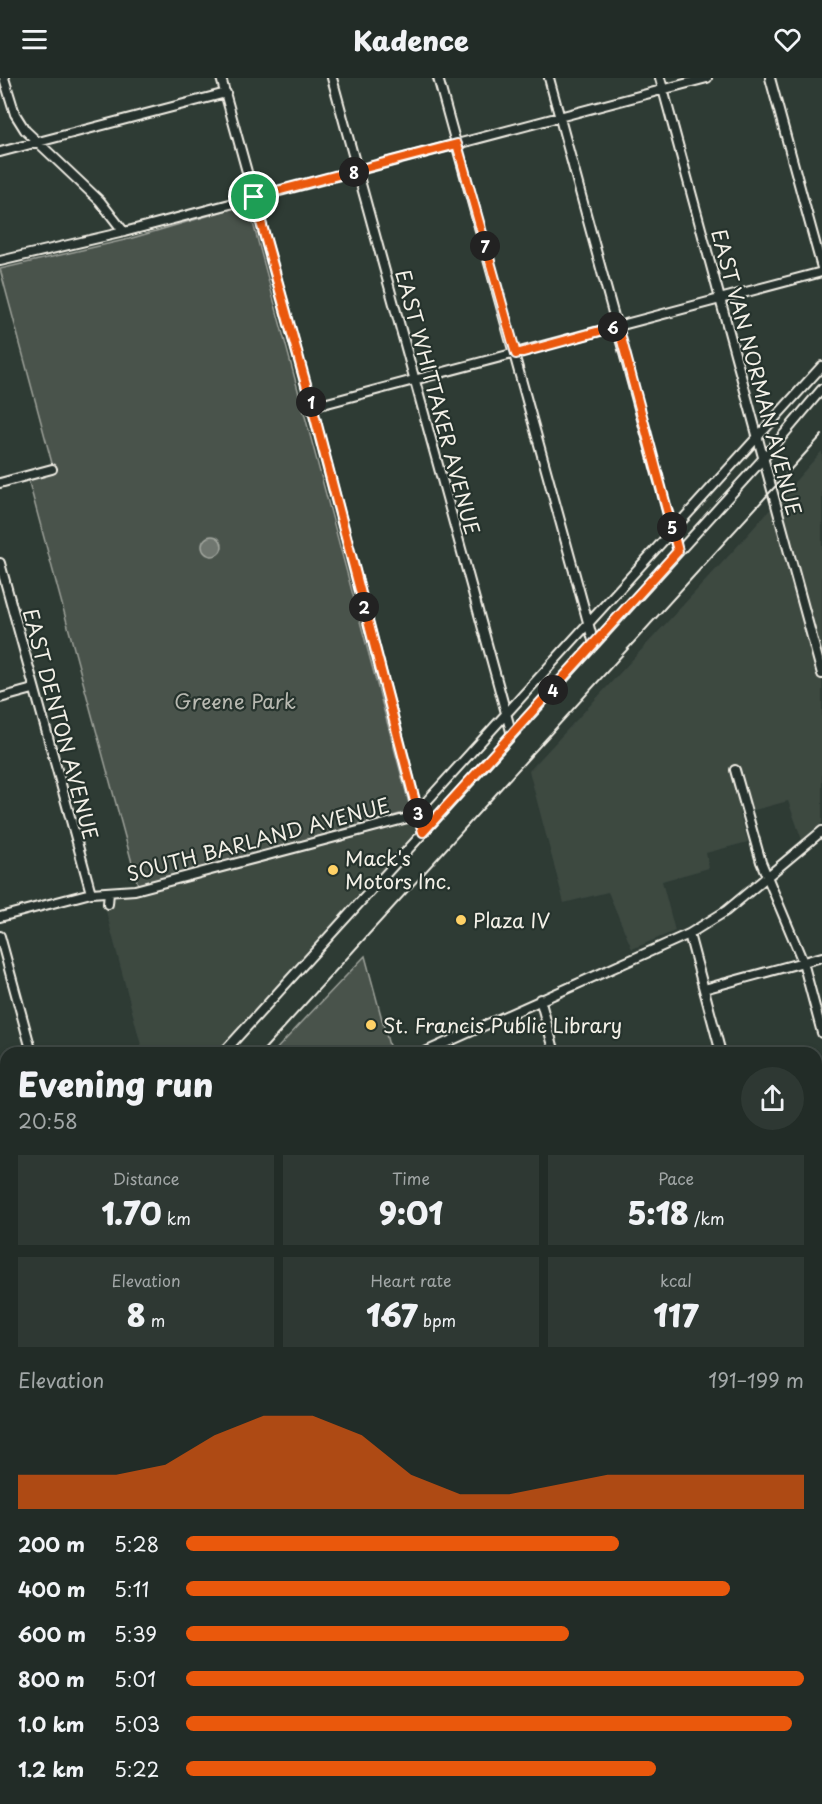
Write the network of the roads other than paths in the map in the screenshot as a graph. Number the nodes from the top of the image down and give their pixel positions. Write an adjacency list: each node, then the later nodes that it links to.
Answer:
1 (4, 78): 12 (street)
2 (221, 78): 10 (street)
3 (332, 78): 15 (street, EAST WHITTAKER AVENUE)
4 (438, 78): 13 (street)
5 (549, 78): 11 (street)
6 (660, 78): 9 (street, EAST VAN NORMAN AVENUE)
7 (707, 78): 9 (street)
8 (770, 78): 19 (street)
9 (663, 90): 11 (street); 21 (street, EAST VAN NORMAN AVENUE)
10 (226, 93): 12 (street); 16 (street)
11 (560, 117): 13 (street); 22 (street)
12 (38, 142): 14 (street); 17 (street)
13 (457, 144): 15 (street); 23 (street)
14 (0, 152)
15 (357, 171): 16 (street); 25 (street, EAST WHITTAKER AVENUE)
16 (254, 197): 17 (street); 27 (street)
17 (124, 232): 18 (street)
18 (0, 261)
19 (822, 268)
20 (822, 272): 21 (street)
21 (720, 300): 22 (street); 28 (street, EAST VAN NORMAN AVENUE)
22 (618, 326): 23 (street); 32 (street)
23 (516, 354): 25 (street); 35 (street)
24 (822, 366): 28 (street)
25 (414, 379): 27 (street); 40 (street, EAST WHITTAKER AVENUE)
26 (822, 389): 29 (street)
27 (312, 406): 43 (street)
28 (757, 435): 29 (street, EAST VAN NORMAN AVENUE); 32 (street)
29 (763, 459): 33 (street); 37 (street, EAST VAN NORMAN AVENUE)
30 (52, 469): 31 (street)
31 (0, 483)
32 (672, 529): 33 (street); 35 (street)
33 (678, 551): 36 (street)
34 (0, 563): 38 (street, EAST DENTON AVENUE)
35 (589, 623): 36 (street); 40 (street)
36 (594, 644): 41 (street)
37 (822, 674)
38 (33, 689): 39 (street); 48 (street, EAST DENTON AVENUE)
39 (0, 698)
40 (507, 714): 41 (street, EAST WHITTAKER AVENUE); 43 (street)
41 (512, 735): 45 (street)
42 (735, 770): 46 (street)
43 (419, 814): 45 (street); 47 (street, SOUTH BARLAND AVENUE)
44 (822, 831): 46 (street)
45 (423, 832): 59 (street)
46 (768, 878): 51 (street); 54 (street)
47 (110, 892): 48 (street, SOUTH BARLAND AVENUE); 49 (street)
48 (91, 893): 50 (street, SOUTH BARLAND AVENUE)
49 (108, 904)
50 (0, 916)
51 (689, 934): 55 (street); 56 (street)
52 (0, 936): 58 (street)
53 (822, 957): 54 (street)
54 (803, 962): 55 (street); 57 (street)
55 (704, 989): 62 (street)
56 (540, 999): 60 (street); 61 (street)
57 (822, 1033)
58 (30, 1047)
59 (228, 1047)
60 (436, 1047)
61 (553, 1047)
62 (719, 1047)

